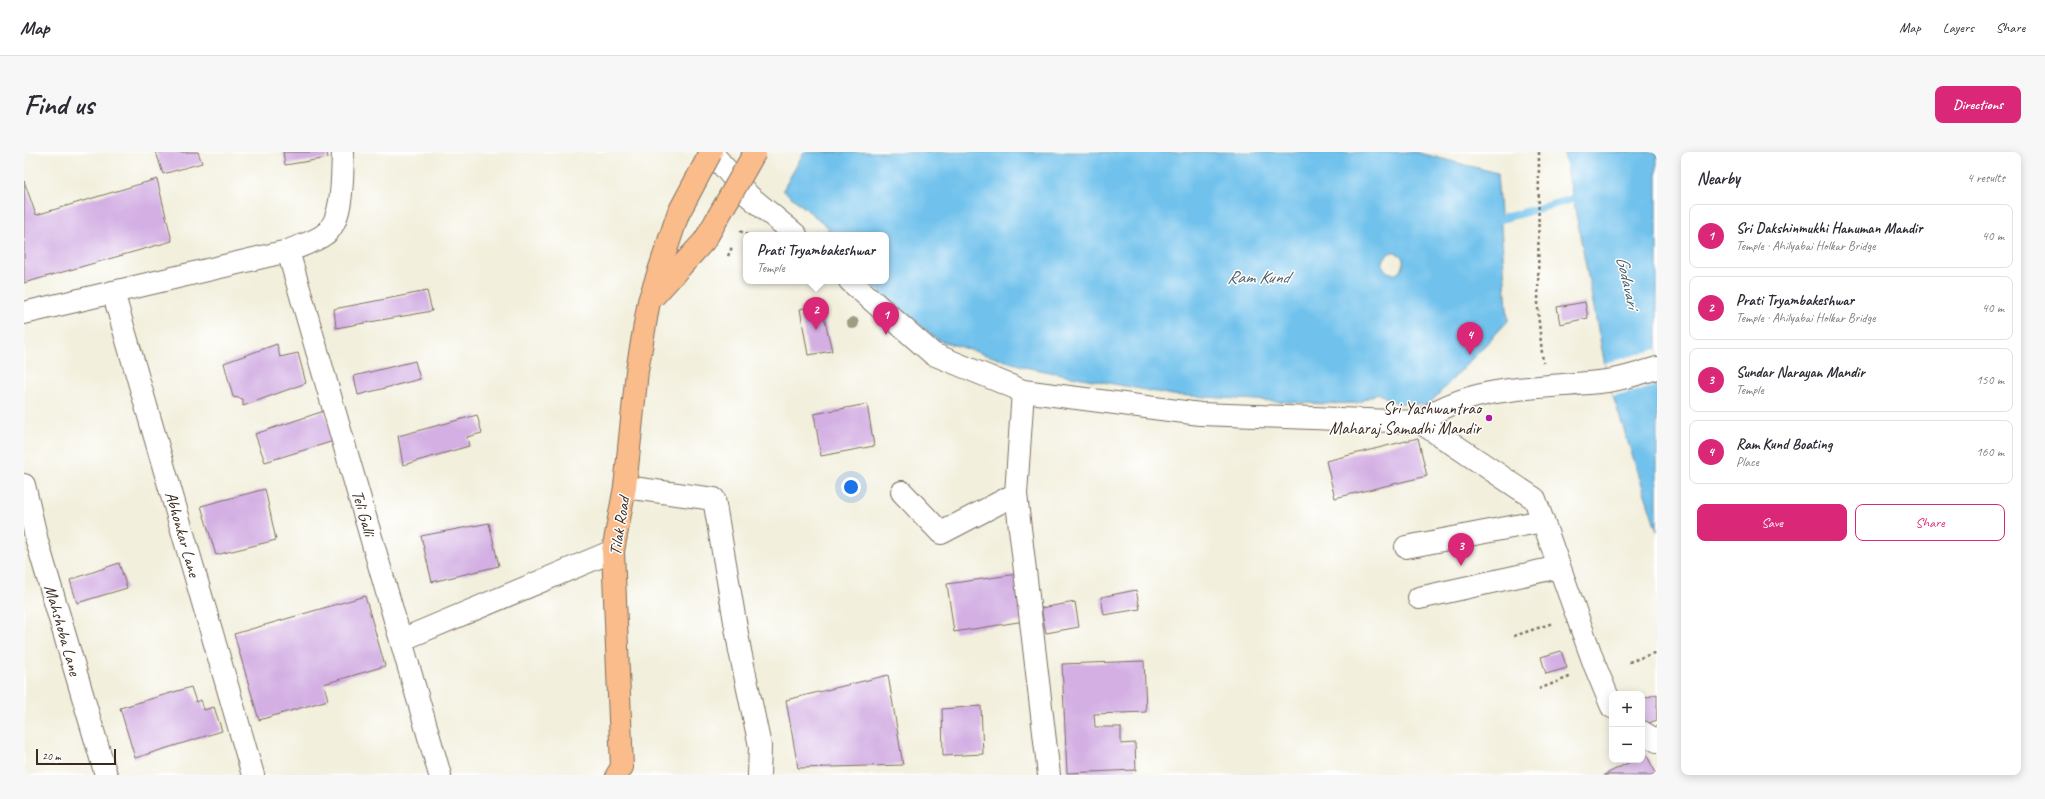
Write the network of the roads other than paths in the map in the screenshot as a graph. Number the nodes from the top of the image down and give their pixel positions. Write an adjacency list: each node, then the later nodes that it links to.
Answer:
1 (343, 152): 5 (street)
2 (711, 152): 4 (street); 8 (main road, Tilak Road, bridge)
3 (755, 152): 8 (main road, bridge)
4 (792, 232)
5 (288, 251): 7 (street); 22 (street, Teli Galli)
6 (853, 284): 11 (street)
7 (113, 292): 9 (street); 27 (street, Abhonkar Lane)
8 (649, 301): 14 (main road, Tilak Road)
9 (24, 313)
10 (1657, 368): 12 (street)
11 (1023, 391): 12 (street); 16 (street)
12 (1420, 422): 17 (street)
13 (24, 485): 26 (street, Mahshoba Lane)
14 (625, 488): 19 (main road, Tilak Road); 30 (street)
15 (902, 492): 16 (street)
16 (1016, 494): 31 (street)
17 (1543, 521): 18 (street); 20 (street)
18 (1406, 547)
19 (613, 551): 22 (street); 29 (main road, Tilak Road)
20 (1559, 567): 21 (street); 23 (street)
21 (1419, 598)
22 (401, 640): 28 (street, Teli Galli)
23 (1609, 700)
24 (1645, 734): 25 (street)
25 (1657, 741)
26 (106, 775)
27 (253, 775)
28 (440, 775)
29 (617, 775)
30 (759, 775)
31 (1049, 775)

